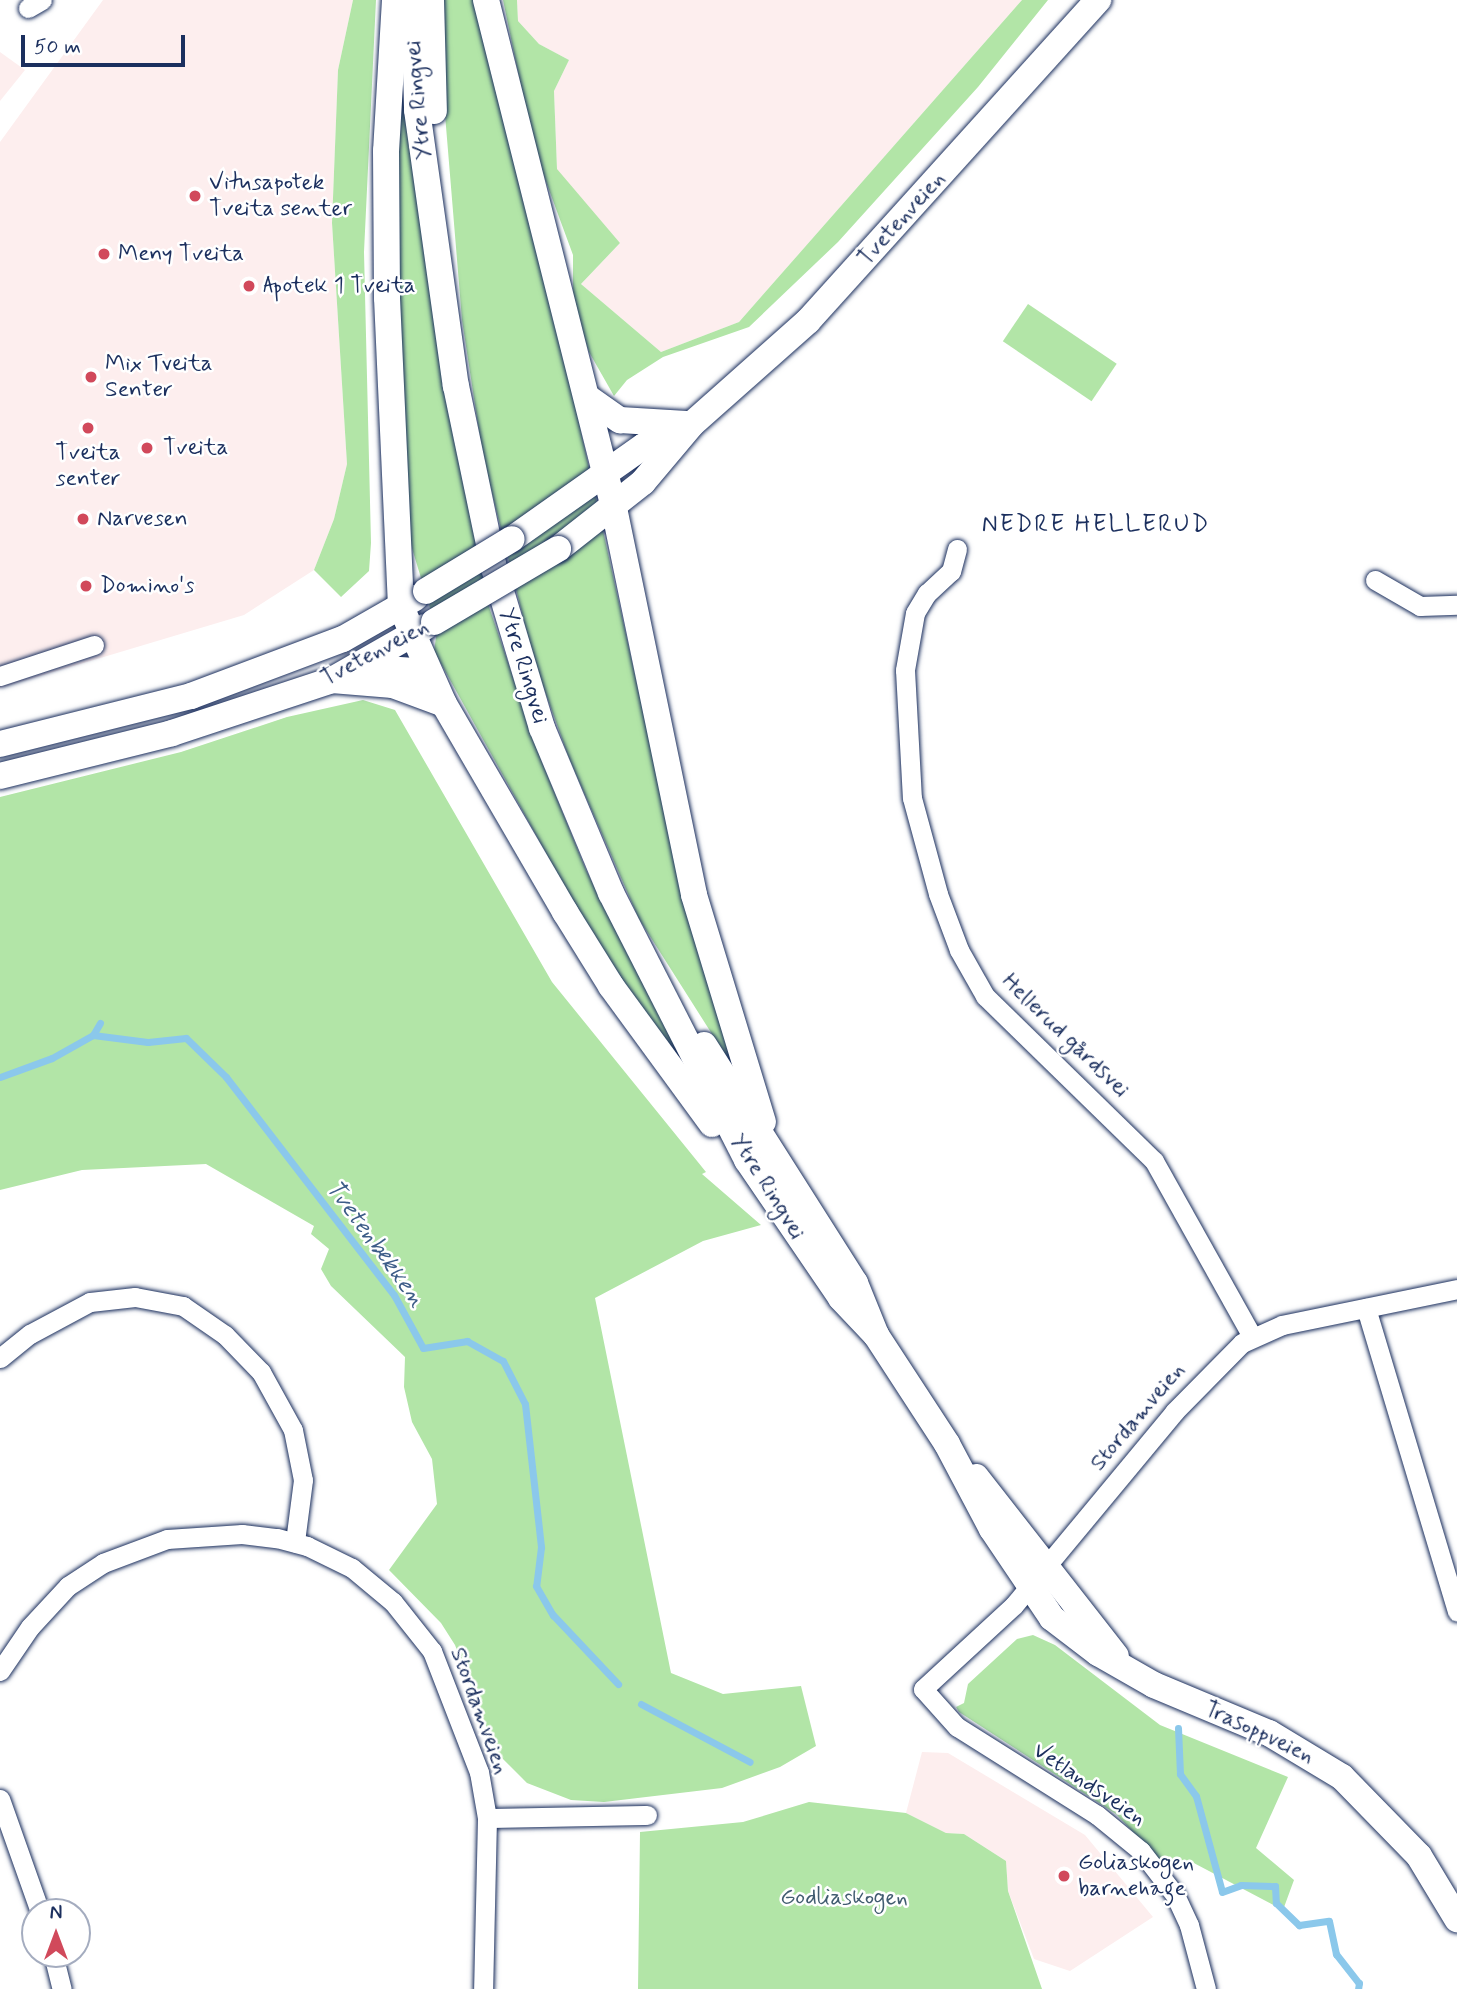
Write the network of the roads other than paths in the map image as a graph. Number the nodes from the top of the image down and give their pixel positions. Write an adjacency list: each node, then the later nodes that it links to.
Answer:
1 (395, 0): 14 (main road)
2 (414, 0): 6 (main road, Ytre Ringvei)
3 (431, 0): 6 (main road, Ytre Ringvei)
4 (486, 0): 7 (main road)
5 (1098, 0): 8 (main road, Tvetenveien)
6 (447, 325): 23 (main road, Ytre Ringvei)
7 (588, 398): 8 (main road); 9 (main road)
8 (692, 424): 9 (main road, Tvetenveien); 10 (main road, Tvetenveien)
9 (597, 483): 10 (main road); 14 (main road, Tvetenveien, bridge)
10 (604, 514): 15 (main road, Tvetenveien, bridge); 24 (main road)
11 (957, 549): 29 (street, Hellerud gårdsvei)
12 (1376, 580): 13 (street)
13 (1457, 606)
14 (401, 607): 15 (main road); 21 (main road, Tvetenveien)
15 (410, 634): 17 (main road); 18 (main road, Tvetenveien)
16 (94, 645): 19 (street)
17 (429, 672): 18 (main road); 20 (main road)
18 (343, 673): 20 (main road); 22 (main road, Tvetenveien)
19 (0, 676)
20 (444, 704): 25 (main road)
21 (0, 744)
22 (0, 776)
23 (660, 988): 24 (main road, Ytre Ringvei); 25 (main road, Ytre Ringvei)
24 (774, 1157): 28 (main road, Ytre Ringvei)
25 (747, 1160): 28 (main road, Ytre Ringvei)
26 (1457, 1289): 27 (street, Stordamveien)
27 (1366, 1308): 29 (street, Stordamveien); 33 (street)
28 (876, 1335): 32 (main road, Ytre Ringvei)
29 (1252, 1336): 32 (street, Stordamveien)
30 (0, 1358): 31 (street)
31 (295, 1542): 34 (street, Stordamveien); 38 (street, Stordamveien)
32 (1038, 1576): 35 (street, Stordamveien); 40 (main road, Trasoppveien)
33 (1457, 1612)
34 (0, 1671)
35 (923, 1689): 44 (street, Vetlandsveien)
36 (0, 1799): 39 (street)
37 (647, 1815): 38 (street)
38 (487, 1818): 43 (street, Stordamveien)
39 (35, 1898)
40 (1457, 1919)
41 (57, 1968): 42 (street)
42 (62, 1989)
43 (483, 1989)
44 (1206, 1989)

